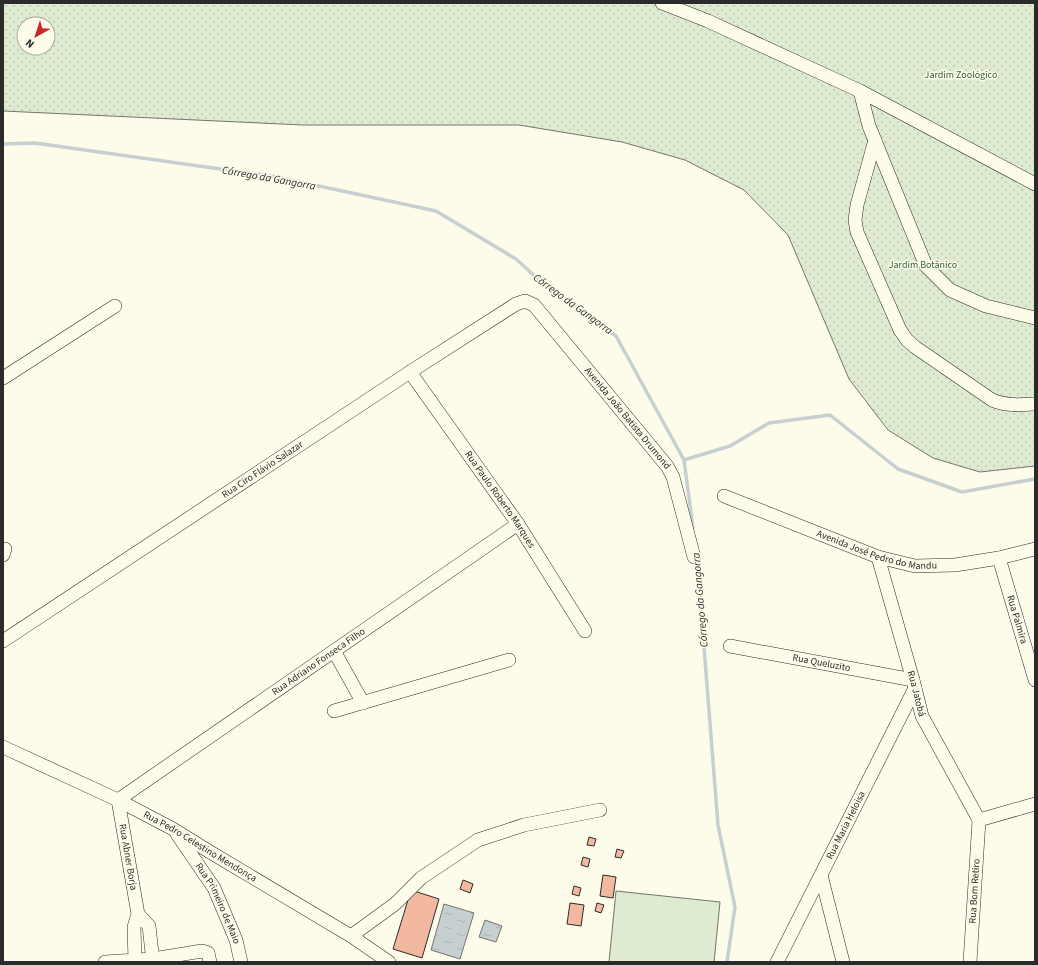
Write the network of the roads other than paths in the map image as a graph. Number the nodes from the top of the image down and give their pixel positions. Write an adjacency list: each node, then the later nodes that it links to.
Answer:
1 (662, 3): 2 (street)
2 (860, 91): 3 (street); 4 (street)
3 (875, 140): 7 (street); 10 (street)
4 (1035, 184)
5 (525, 301): 8 (street, Rua Ciro Flávio Salazar); 14 (street, Avenida João Batista Drumond)
6 (115, 306): 9 (street)
7 (1035, 318)
8 (410, 372): 12 (street, Rua Paulo Roberto Marques); 18 (street, Rua Ciro Flávio Salazar)
9 (3, 378)
10 (1035, 404)
11 (724, 496): 15 (street, Avenida José Pedro do Mandu)
12 (518, 524): 17 (street, Rua Paulo Roberto Marques); 20 (street, Rua Adriano Fonseca Filho)
13 (1035, 550): 16 (street, Avenida José Pedro do Mandu)
14 (694, 557)
15 (878, 557): 16 (street, Avenida José Pedro do Mandu); 23 (street, Rua Jatobá)
16 (1000, 558): 22 (street, Rua Palmira)
17 (585, 631)
18 (3, 642)
19 (730, 646): 23 (street, Rua Queluzito)
20 (334, 651): 24 (street); 27 (street, Rua Adriano Fonseca Filho)
21 (509, 660): 24 (street)
22 (1034, 675)
23 (914, 684): 30 (street, Rua Jatobá); 32 (street, Rua Maria Heloisa)
24 (360, 697): 25 (street)
25 (334, 711)
26 (3, 747): 27 (street, Rua Pedro Celestino Mendonça)
27 (118, 800): 31 (street, Rua Pedro Celestino Mendonça); 33 (street, Rua Abner Borja)
28 (1035, 804): 30 (street)
29 (600, 810): 34 (street)
30 (979, 820): 43 (street, Rua Bom Retiro)
31 (173, 829): 34 (street, Rua Pedro Celestino Mendonça); 39 (street, Rua Primeiro de Maio)
32 (821, 875): 41 (street, Rua Maria Heloisa); 42 (street)
33 (138, 914): 35 (street); 36 (street)
34 (352, 936): 40 (street, Rua Pedro Celestino Mendonça)
35 (135, 960): 36 (street); 37 (street)
36 (153, 961): 38 (street)
37 (105, 962)
38 (210, 962)
39 (241, 962)
40 (389, 962)
41 (777, 962)
42 (843, 962)
43 (970, 962)

